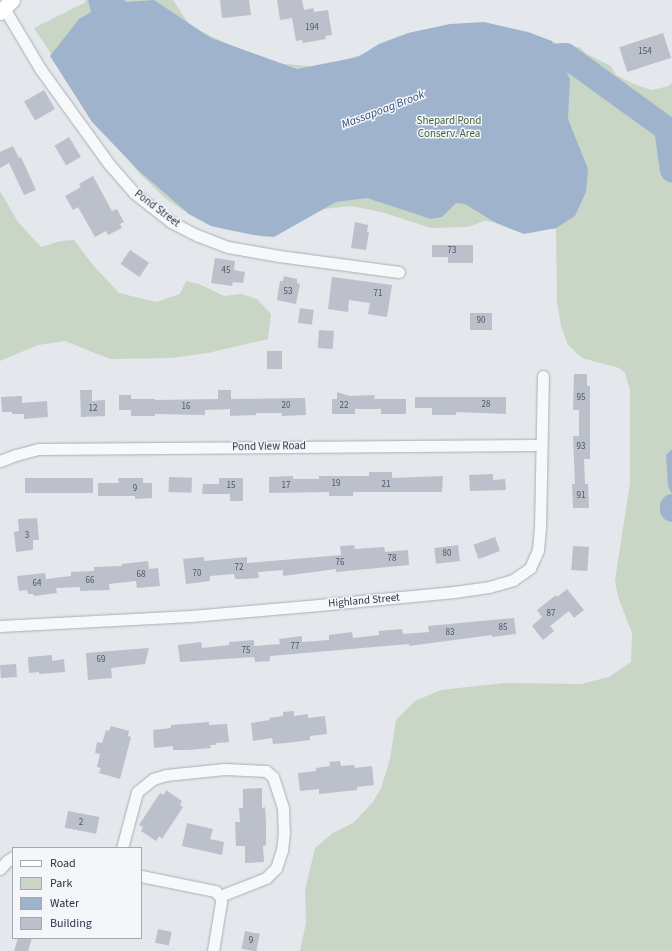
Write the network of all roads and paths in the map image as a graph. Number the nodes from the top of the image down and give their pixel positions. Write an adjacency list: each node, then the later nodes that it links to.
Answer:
1 (5, 7): 2 (street, Pond Street)
2 (399, 272)
3 (543, 376): 4 (street, Highland Street)
4 (540, 445): 5 (street, Pond View Road); 6 (street, Highland Street)
5 (0, 461)
6 (0, 626)
7 (122, 847): 11 (street)
8 (12, 857): 9 (street)
9 (1, 868)
10 (142, 876): 11 (street)
11 (220, 896): 12 (street)
12 (213, 951)

